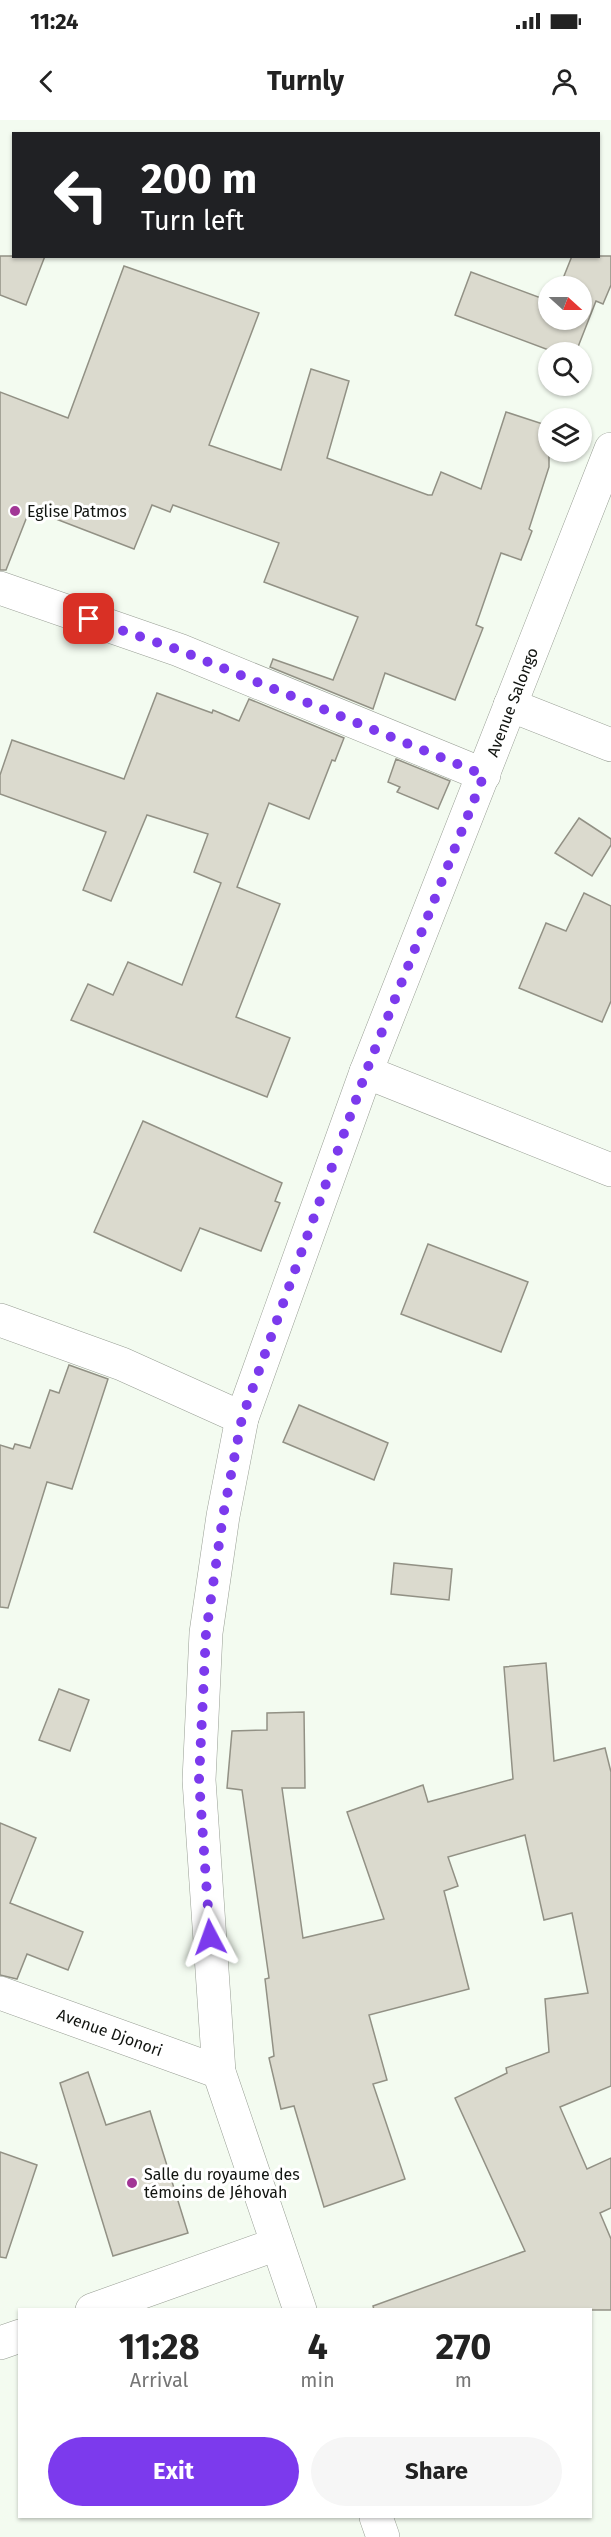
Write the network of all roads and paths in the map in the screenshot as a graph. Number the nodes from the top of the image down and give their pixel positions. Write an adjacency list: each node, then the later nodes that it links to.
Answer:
1 (611, 449): 3 (street, Avenue Salongo)
2 (0, 588): 5 (street)
3 (510, 705): 4 (street); 5 (street, Avenue Salongo)
4 (611, 745)
5 (484, 775): 6 (street, Avenue Salongo)
6 (366, 1072): 7 (street); 9 (street, Avenue Salongo)
7 (611, 1170)
8 (0, 1320): 9 (street)
9 (242, 1418): 11 (street, Avenue Salongo)
10 (0, 1993): 11 (street, Avenue Djonori)
11 (219, 2072): 12 (street, Avenue Salongo)
12 (277, 2244): 13 (street); 14 (street, Avenue Salongo)
13 (98, 2308)
14 (299, 2308)
15 (18, 2337): 16 (street)
16 (0, 2343)
17 (376, 2518): 18 (street)
18 (383, 2537)

